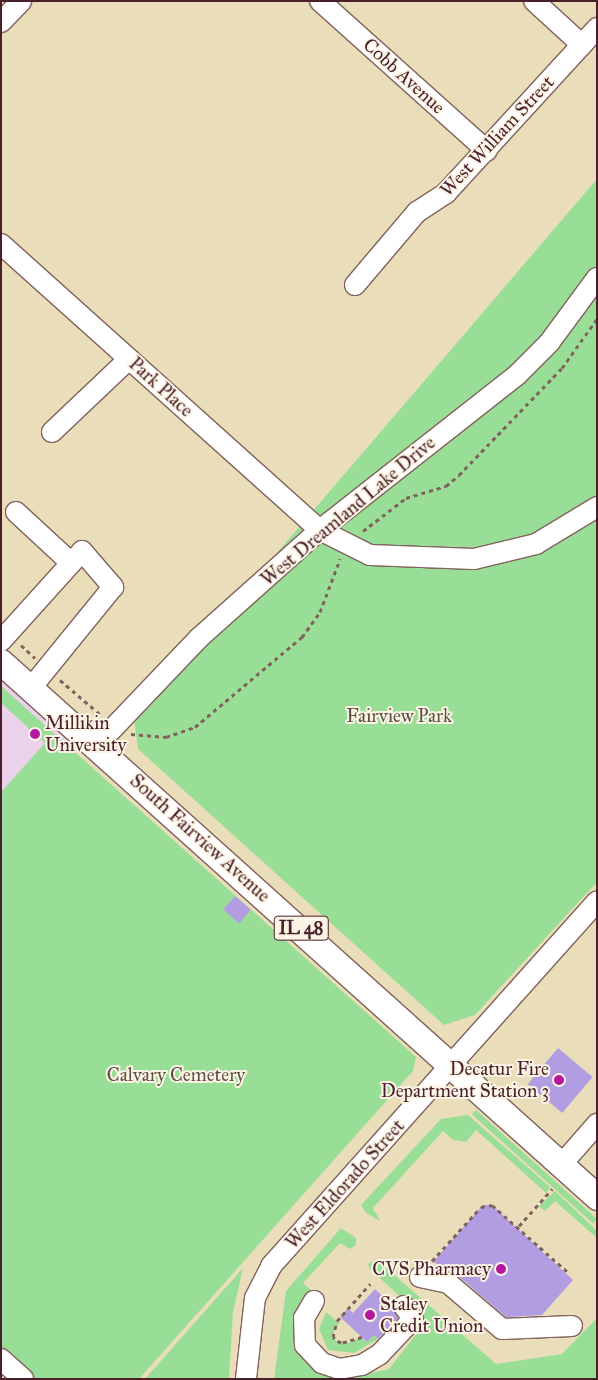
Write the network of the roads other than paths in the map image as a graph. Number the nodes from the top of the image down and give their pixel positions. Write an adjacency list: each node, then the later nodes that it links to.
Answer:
1 (21, 1): 4 (street)
2 (320, 1): 7 (street, Cobb Avenue)
3 (534, 1): 6 (street)
4 (1, 22)
5 (597, 28): 6 (street, West William Street)
6 (582, 44): 7 (street, West William Street)
7 (487, 151): 10 (street, West William Street)
8 (1, 244): 11 (street, Park Place)
9 (597, 278): 15 (street, West Dreamland Lake Drive)
10 (355, 285)
11 (129, 359): 12 (street); 15 (street, Park Place)
12 (52, 432)
13 (597, 507): 15 (street, Park Place)
14 (16, 512): 16 (street)
15 (320, 530): 20 (street, West Dreamland Lake Drive)
16 (71, 563): 17 (street); 19 (street)
17 (1, 641)
18 (1, 662): 19 (main road, South Fairview Avenue / IL 48)
19 (31, 688): 20 (main road, South Fairview Avenue / IL 48)
20 (97, 745): 22 (main road, South Fairview Avenue / IL 48)
21 (597, 902): 22 (street, West Eldorado Street)
22 (452, 1064): 24 (main road, South Fairview Avenue / IL 48); 32 (street, West Eldorado Street)
23 (597, 1124): 24 (street)
24 (561, 1165): 25 (main road, South Fairview Avenue / IL 48)
25 (597, 1197)
26 (428, 1272): 29 (street)
27 (318, 1304): 28 (street)
28 (404, 1306)
29 (569, 1329)
30 (1, 1359): 31 (street)
31 (23, 1379)
32 (246, 1379)

